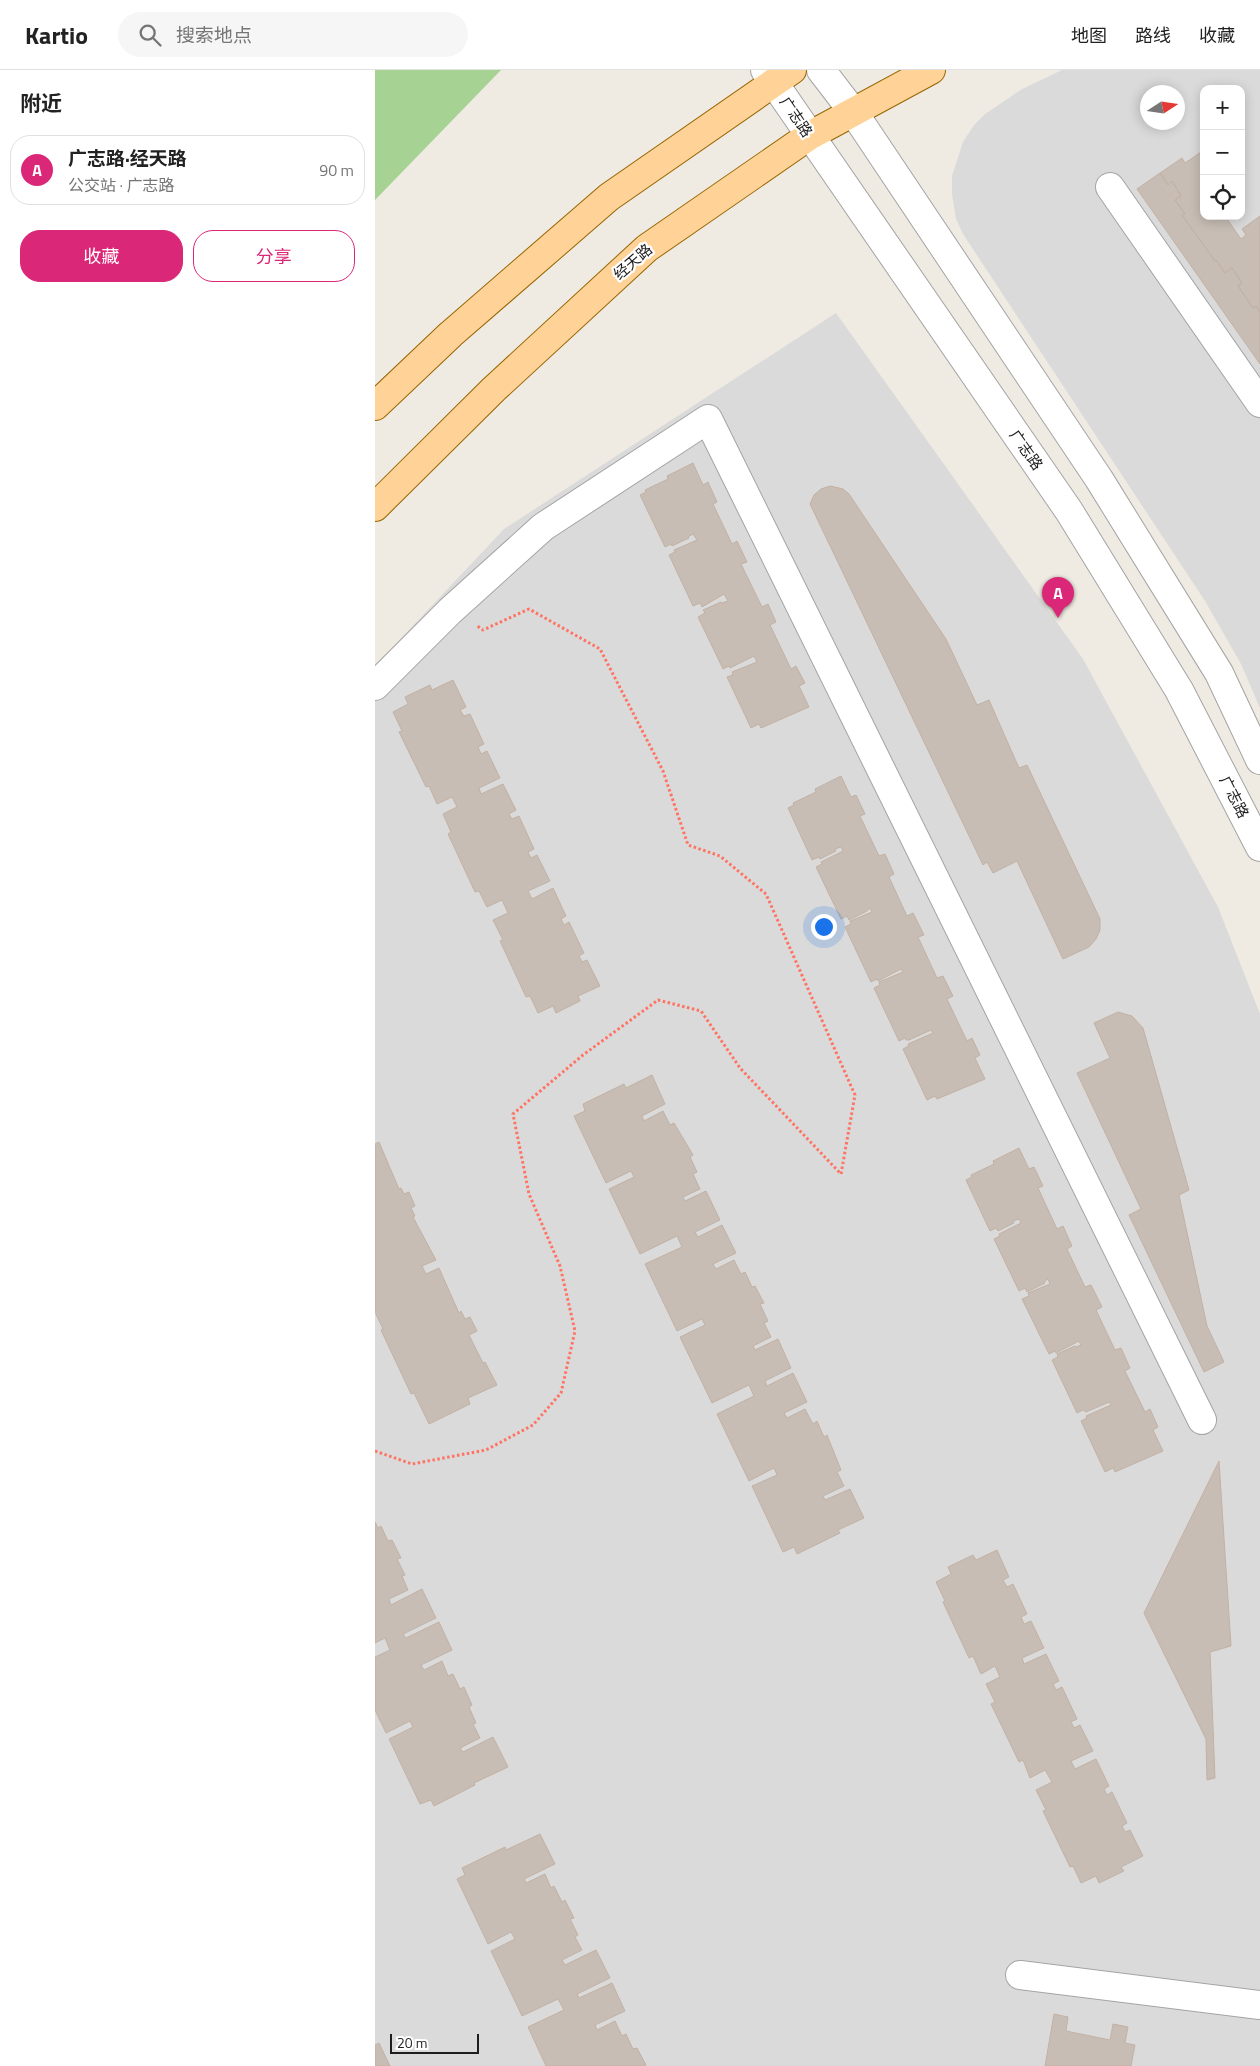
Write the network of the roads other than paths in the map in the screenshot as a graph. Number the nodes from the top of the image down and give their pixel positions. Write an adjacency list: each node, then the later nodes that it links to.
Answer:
1 (821, 70): 4 (street)
2 (931, 70): 4 (main road, 经天路)
3 (777, 74): 5 (street, 广志路); 8 (main road)
4 (854, 113): 5 (main road, 经天路); 11 (street)
5 (809, 136): 9 (main road, 经天路); 12 (street, 广志路)
6 (1109, 187): 7 (street)
7 (1260, 403)
8 (375, 406)
9 (375, 507)
10 (375, 686): 13 (street)
11 (1260, 760)
12 (1260, 847)
13 (1202, 1420)
14 (1020, 1975): 15 (street)
15 (1260, 2005)

